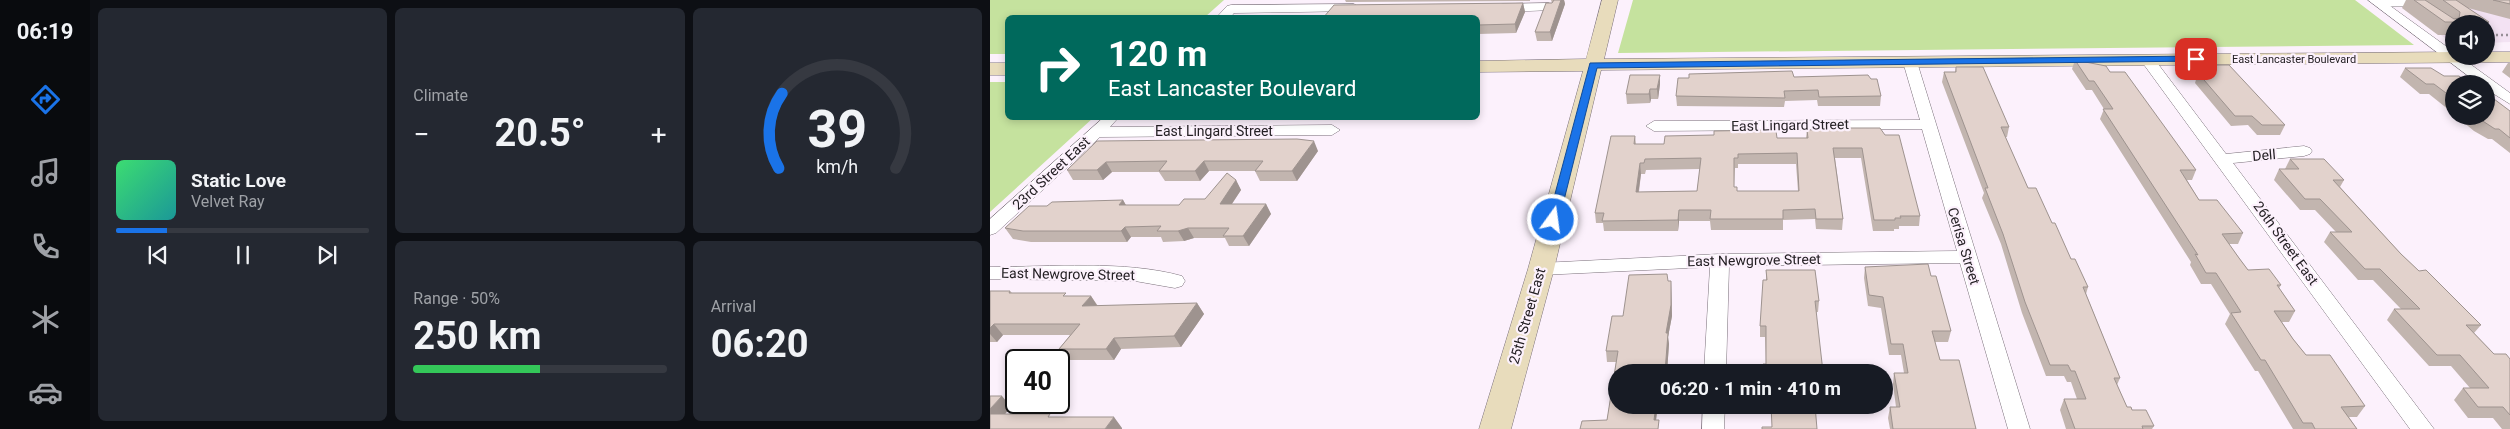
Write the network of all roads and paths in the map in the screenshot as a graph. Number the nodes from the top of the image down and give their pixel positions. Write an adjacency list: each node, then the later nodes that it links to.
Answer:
1 (1610, 0): 18 (main road, 25th Street East)
2 (2411, 1): 3 (lane); 8 (lane)
3 (2376, 2): 12 (street)
4 (1318, 4): 6 (street); 9 (street)
5 (1549, 7): 7 (street)
6 (1364, 8)
7 (1490, 8)
8 (2420, 8)
9 (1226, 13)
10 (2495, 35): 11 (path)
11 (2510, 35)
12 (2445, 51)
13 (2445, 57): 16 (main road, East Lancaster Boulevard)
14 (2495, 57): 15 (main road, East Lancaster Boulevard)
15 (2510, 57)
16 (2147, 59): 17 (main road, East Lancaster Boulevard); 30 (street, 26th Street East)
17 (1910, 62): 18 (main road, East Lancaster Boulevard); 25 (street, Cerisa Street)
18 (1593, 65): 20 (main road, East Lancaster Boulevard); 34 (main road, 25th Street East)
19 (2464, 65): 23 (street)
20 (1480, 66)
21 (990, 69): 22 (main road)
22 (1005, 69)
23 (2510, 100)
24 (1109, 120): 28 (street, 23rd Street East)
25 (1927, 124): 26 (street, East Lingard Street); 32 (street, Cerisa Street)
26 (1654, 126)
27 (1332, 130): 28 (street, East Lingard Street)
28 (1096, 132): 31 (street, 23rd Street East)
29 (2304, 151): 30 (street, Dell)
30 (2223, 159): 42 (street, 26th Street East)
31 (990, 228)
32 (1968, 257): 33 (street, East Newgrove Street); 41 (street, Cerisa Street)
33 (1720, 260): 34 (street, East Newgrove Street); 37 (street)
34 (1541, 269): 39 (main road, 25th Street East)
35 (990, 273): 36 (street, East Newgrove Street)
36 (1175, 281)
37 (1715, 364)
38 (1714, 414): 40 (street)
39 (1495, 429)
40 (1713, 429)
41 (2019, 429)
42 (2422, 429)

